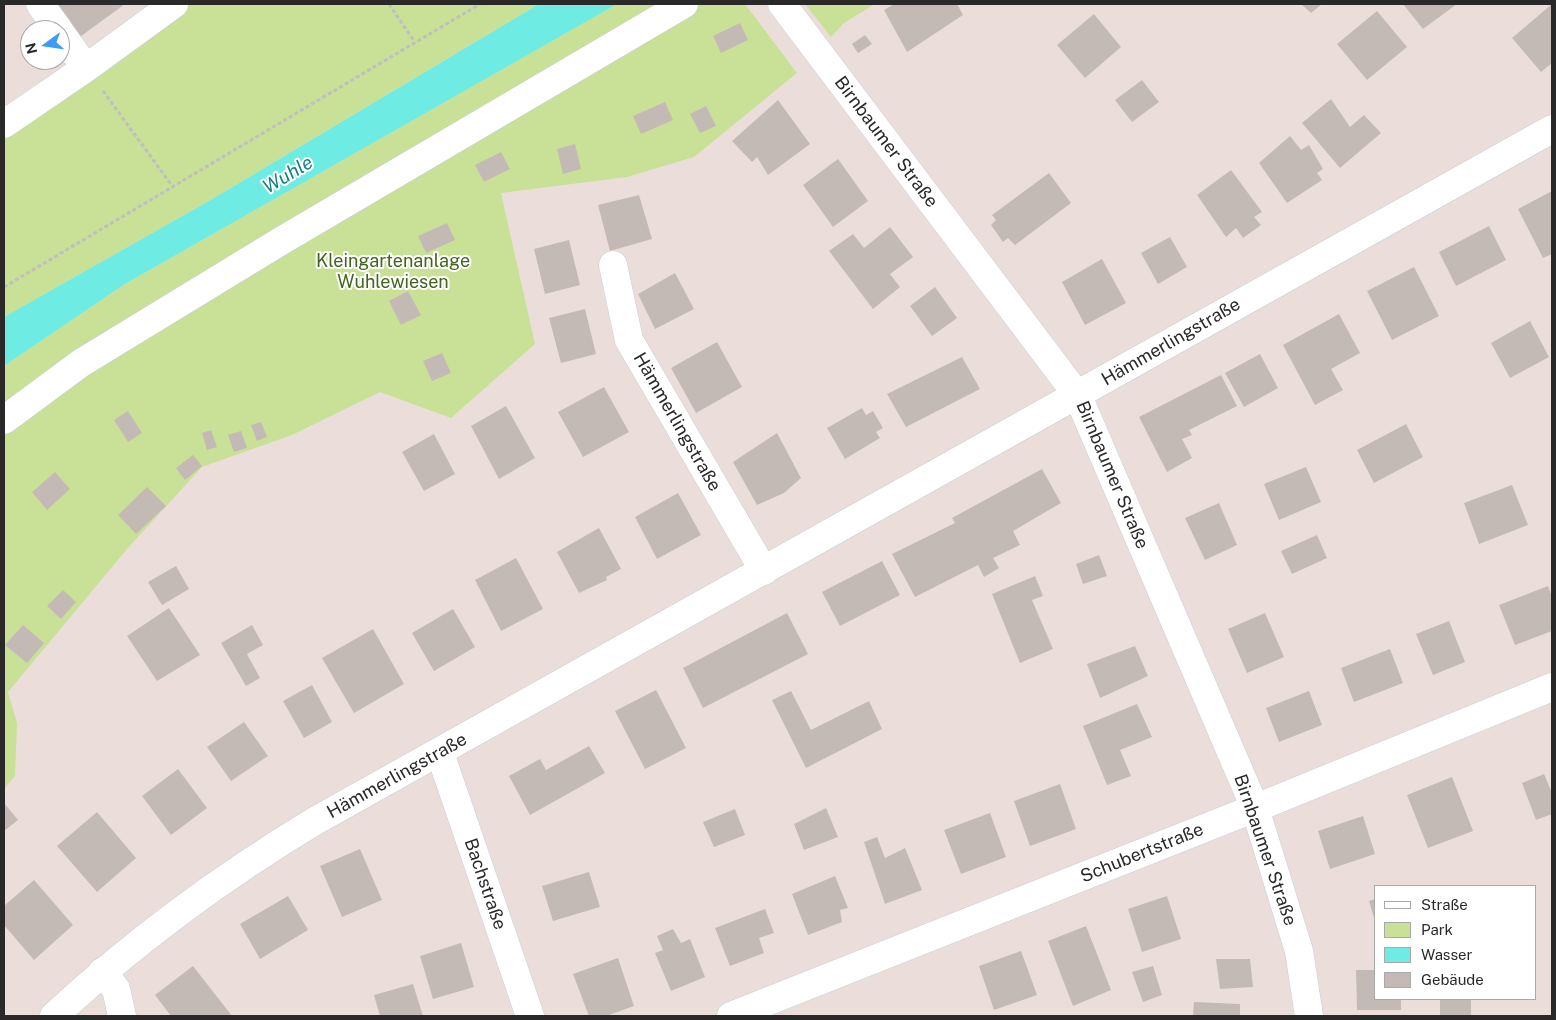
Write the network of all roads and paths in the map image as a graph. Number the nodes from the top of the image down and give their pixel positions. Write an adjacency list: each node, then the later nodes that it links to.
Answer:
1 (40, 4): 7 (street)
2 (174, 4): 10 (street)
3 (390, 4): 8 (path)
4 (480, 4): 8 (path)
5 (684, 4): 17 (street)
6 (782, 4): 16 (street, Birnbaumer Straße)
7 (51, 20)
8 (414, 41): 13 (path)
9 (70, 46): 10 (street)
10 (86, 68): 11 (street); 13 (path)
11 (4, 124)
12 (1552, 129): 16 (street, Hämmerlingstraße)
13 (173, 187): 15 (path)
14 (613, 265): 18 (street, Hämmerlingstraße)
15 (4, 287)
16 (1078, 396): 18 (street, Hämmerlingstraße); 21 (street, Birnbaumer Straße)
17 (4, 420)
18 (764, 571): 20 (street, Hämmerlingstraße)
19 (1552, 687): 21 (street, Schubertstraße)
20 (440, 753): 22 (street, Hämmerlingstraße); 25 (street, Bachstraße)
21 (1255, 808): 26 (street, Schubertstraße); 27 (street, Birnbaumer Straße)
22 (102, 972): 23 (street, Hämmerlingstraße); 24 (street)
23 (54, 1016)
24 (122, 1016)
25 (530, 1016)
26 (731, 1016)
27 (1309, 1016)

